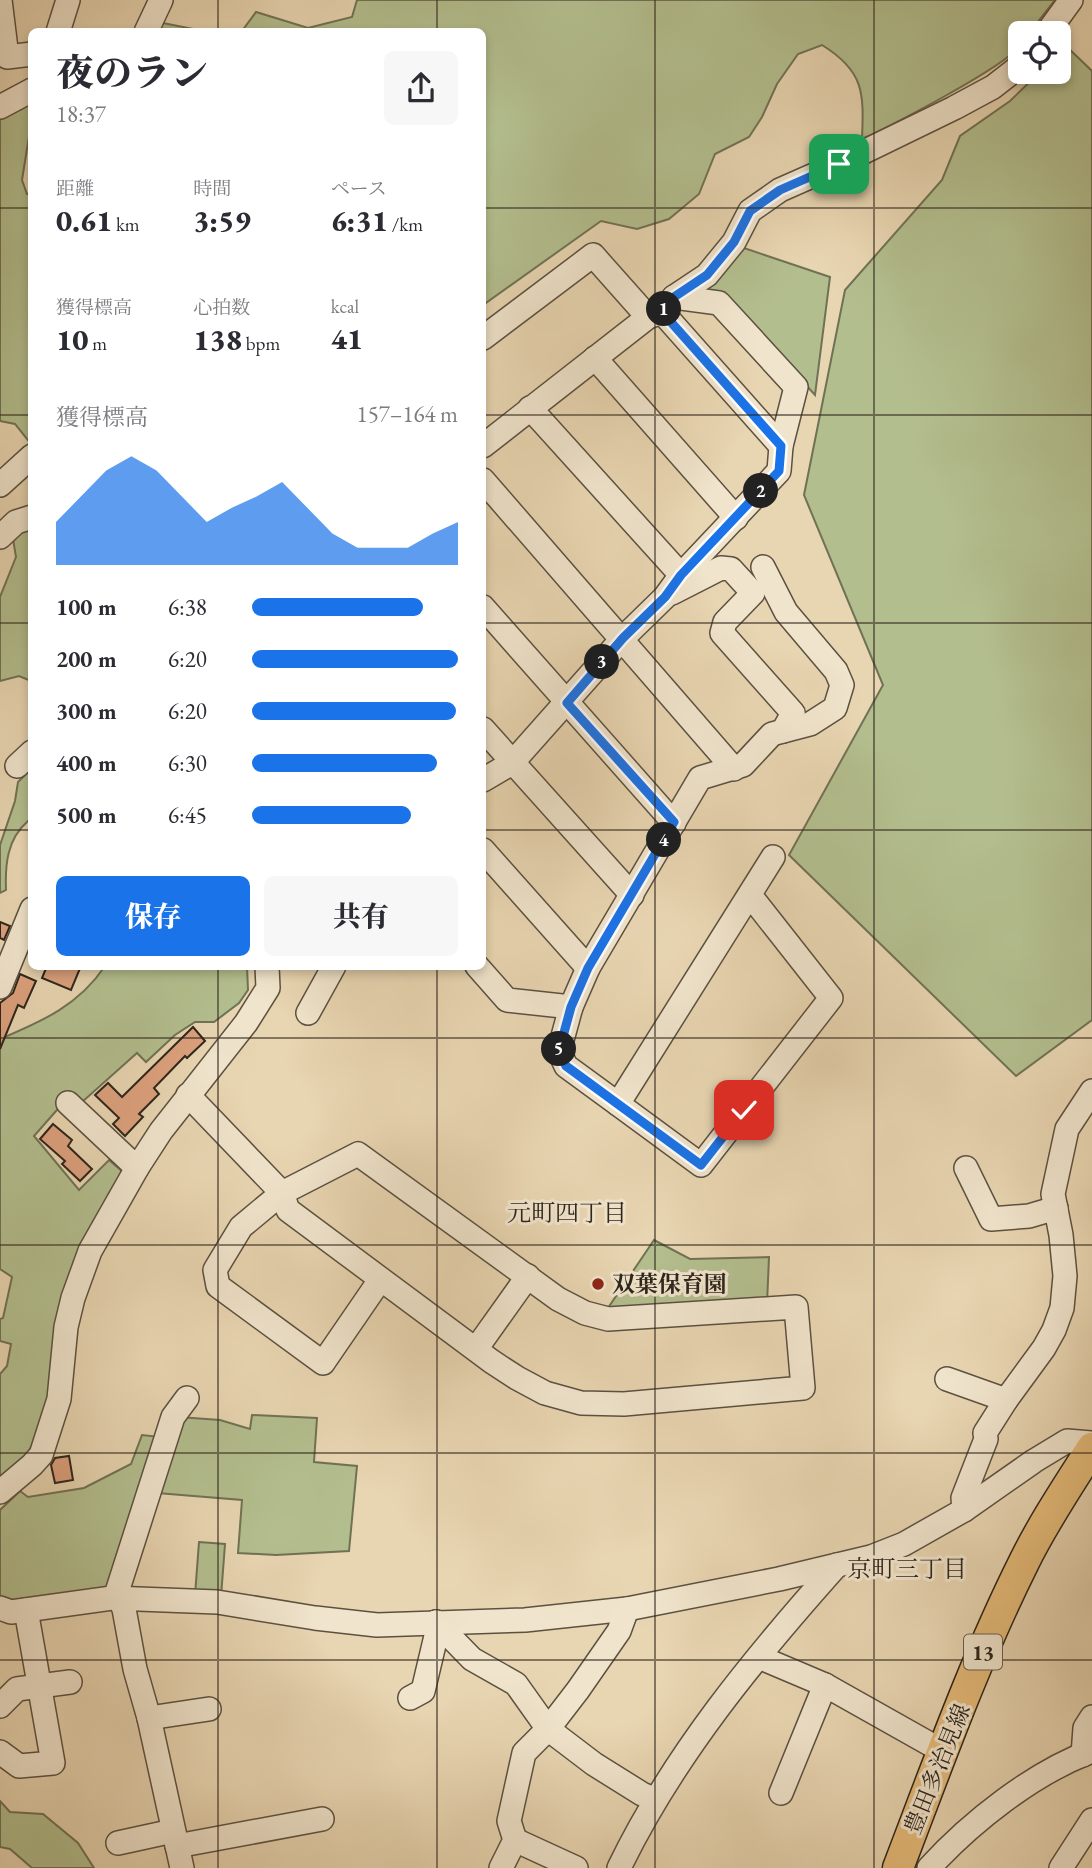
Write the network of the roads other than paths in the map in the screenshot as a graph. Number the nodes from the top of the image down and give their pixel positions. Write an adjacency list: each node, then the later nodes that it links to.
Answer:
1 (1, 0): 8 (street)
2 (68, 0): 6 (street)
3 (161, 0): 7 (street)
4 (1071, 0): 5 (street)
5 (1056, 21)
6 (59, 28)
7 (148, 28)
8 (28, 54)
9 (1008, 75): 12 (street)
10 (28, 92): 11 (street)
11 (0, 107)
12 (661, 308): 13 (street); 14 (street); 17 (street); 17 (street)
13 (486, 336)
14 (595, 358): 15 (street); 22 (street)
15 (530, 408): 16 (street); 25 (street)
16 (486, 444)
17 (781, 446): 22 (street)
18 (28, 460): 20 (street)
19 (486, 483): 28 (street)
20 (0, 485)
21 (28, 518): 23 (street)
22 (736, 518): 25 (street)
23 (0, 537)
24 (762, 567): 30 (street)
25 (681, 575): 26 (street)
26 (665, 597): 28 (street); 30 (street)
27 (486, 610): 29 (street)
28 (623, 638): 29 (street); 33 (street)
29 (567, 703): 32 (street); 35 (street)
30 (783, 731): 33 (street)
31 (486, 732): 32 (street)
32 (512, 762): 34 (street); 38 (street)
33 (734, 769): 35 (street)
34 (486, 778)
35 (674, 822): 38 (street)
36 (486, 853): 41 (street)
37 (772, 857): 39 (street)
38 (632, 895): 41 (street)
39 (750, 895): 51 (street); 51 (street)
40 (28, 919): 45 (street)
41 (588, 968): 46 (street)
42 (267, 970): 49 (street)
43 (332, 970): 47 (street)
44 (481, 970): 46 (street)
45 (0, 987)
46 (571, 1007): 51 (street)
47 (308, 1013)
48 (1092, 1091): 55 (street)
49 (188, 1095): 52 (street); 54 (street)
50 (68, 1103): 52 (street)
51 (618, 1104)
52 (137, 1168): 63 (street)
53 (966, 1168): 55 (street)
54 (282, 1193): 56 (street); 57 (street); 57 (street)
55 (1056, 1208): 61 (street)
56 (528, 1276): 58 (street); 58 (street)
57 (380, 1280): 58 (street)
58 (476, 1349)
59 (947, 1379): 61 (street)
60 (187, 1398): 66 (street)
61 (1006, 1400): 64 (street)
62 (1092, 1446): 64 (street); 82 (main road, 豊田多治見線 / 13)
63 (0, 1492)
64 (964, 1510): 65 (street)
65 (837, 1565): 68 (street); 71 (street)
66 (119, 1599): 69 (street); 70 (street); 78 (street)
67 (0, 1608): 69 (street)
68 (627, 1609): 70 (street); 80 (street)
69 (26, 1610): 74 (street)
70 (436, 1622): 75 (street); 80 (street)
71 (759, 1657): 73 (street); 85 (street)
72 (70, 1682): 74 (street)
73 (825, 1685): 82 (street); 84 (street)
74 (39, 1686): 76 (street); 81 (street)
75 (410, 1698)
76 (0, 1706)
77 (209, 1709): 78 (street)
78 (149, 1717): 90 (street)
79 (1092, 1717): 83 (street)
80 (548, 1729): 85 (street); 88 (street)
81 (0, 1752)
82 (944, 1752): 94 (main road, 豊田多治見線 / 13)
83 (1087, 1753): 95 (street)
84 (780, 1793)
85 (654, 1799): 93 (street)
86 (322, 1819): 90 (street)
87 (1092, 1820): 96 (street)
88 (515, 1840): 91 (street); 92 (street)
89 (118, 1843): 90 (street)
90 (177, 1848)
91 (501, 1868)
92 (576, 1868)
93 (619, 1868)
94 (898, 1868)
95 (929, 1868)
96 (1061, 1868)

